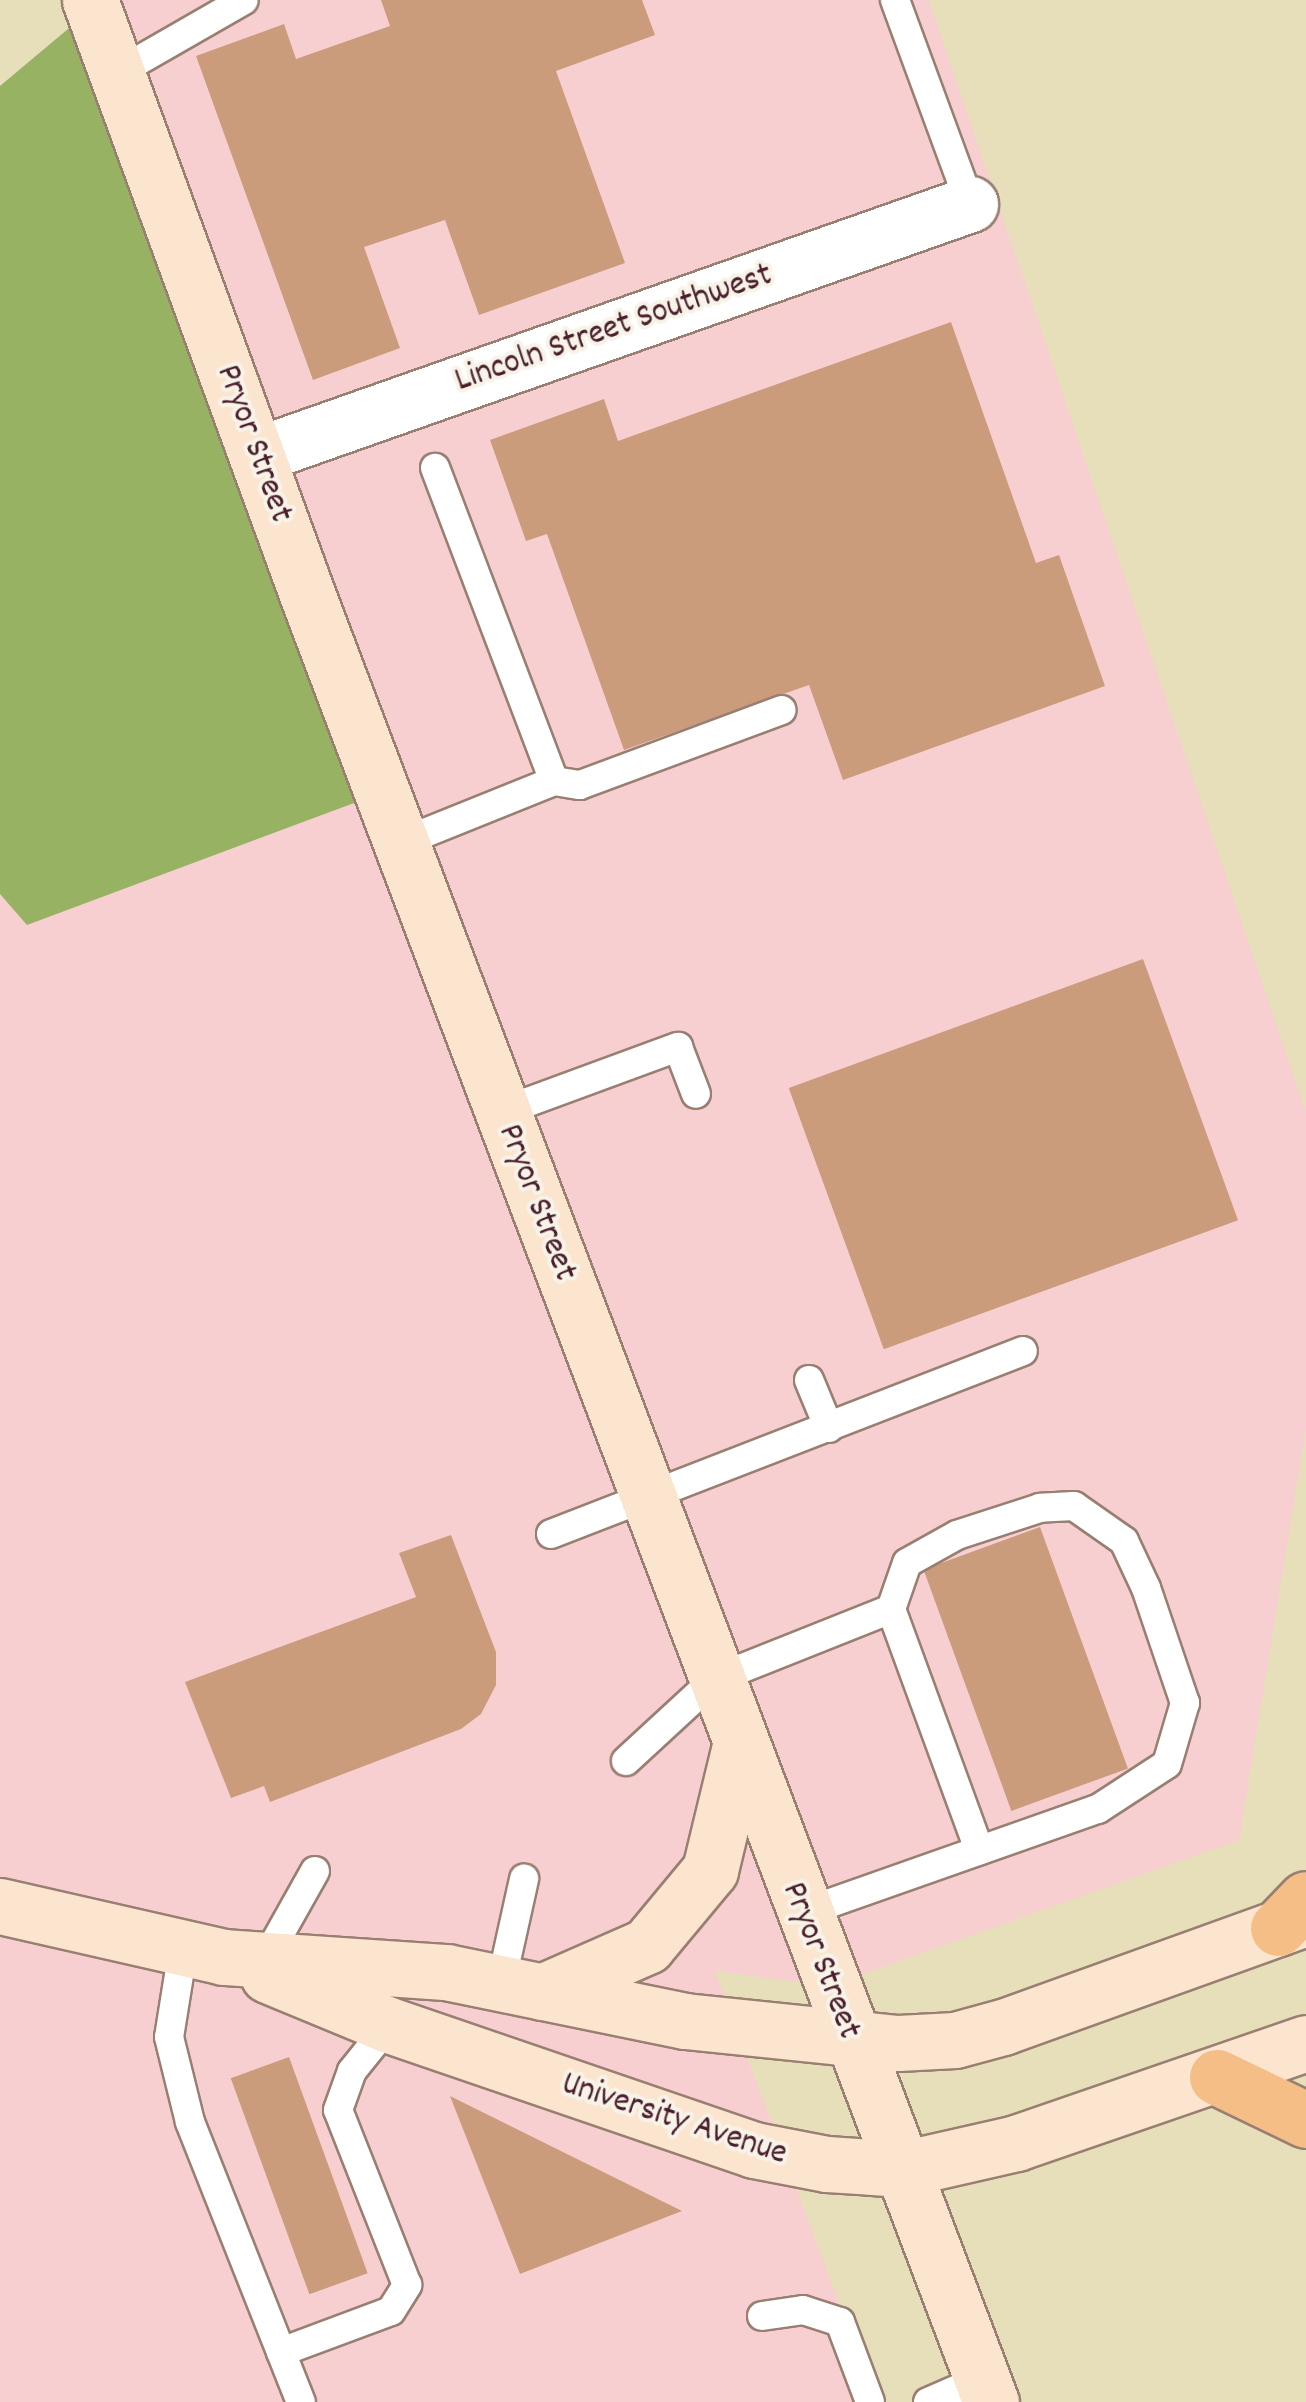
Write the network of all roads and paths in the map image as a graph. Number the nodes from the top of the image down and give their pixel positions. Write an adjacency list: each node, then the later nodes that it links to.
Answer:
1 (90, 0): 4 (main road, Pryor Street)
2 (244, 0): 4 (lane)
3 (895, 0): 5 (lane)
4 (117, 73): 6 (main road, Pryor Street)
5 (970, 204): 6 (street, Lincoln Street Southwest)
6 (258, 456): 10 (main road, Pryor Street)
7 (434, 468): 9 (lane)
8 (782, 710): 9 (lane)
9 (554, 781): 10 (lane)
10 (400, 842): 12 (main road, Pryor Street)
11 (696, 1094): 12 (lane)
12 (502, 1112): 16 (main road, Pryor Street)
13 (1023, 1351): 15 (lane)
14 (809, 1380): 15 (lane)
15 (828, 1428): 16 (lane)
16 (647, 1498): 17 (lane); 19 (main road, Pryor Street)
17 (551, 1534)
18 (891, 1609): 19 (lane); 22 (lane); 22 (lane)
19 (714, 1679): 20 (main road, Pryor Street); 21 (lane)
20 (740, 1746): 26 (main road, Pryor Street); 29 (main road)
21 (626, 1761)
22 (979, 1850): 26 (lane)
23 (315, 1870): 28 (lane)
24 (524, 1879): 29 (lane)
25 (0, 1906): 28 (main road, University Avenue)
26 (802, 1914): 32 (main road, Pryor Street)
27 (1297, 1915): 32 (main road, University Avenue)
28 (224, 1955): 29 (main road, University Avenue); 30 (main road, University Avenue); 37 (lane)
29 (521, 1987): 32 (main road, University Avenue)
30 (389, 2025): 35 (main road, University Avenue); 37 (lane)
31 (1306, 2042): 33 (main road, University Avenue)
32 (851, 2043): 35 (main road, Pryor Street)
33 (1217, 2077): 34 (highway); 35 (main road, University Avenue)
34 (1306, 2120)
35 (902, 2169): 38 (main road, Pryor Street)
36 (762, 2316): 40 (lane)
37 (282, 2352): 39 (lane)
38 (987, 2390): 41 (lane)
39 (301, 2402)
40 (870, 2402)
41 (928, 2402)

